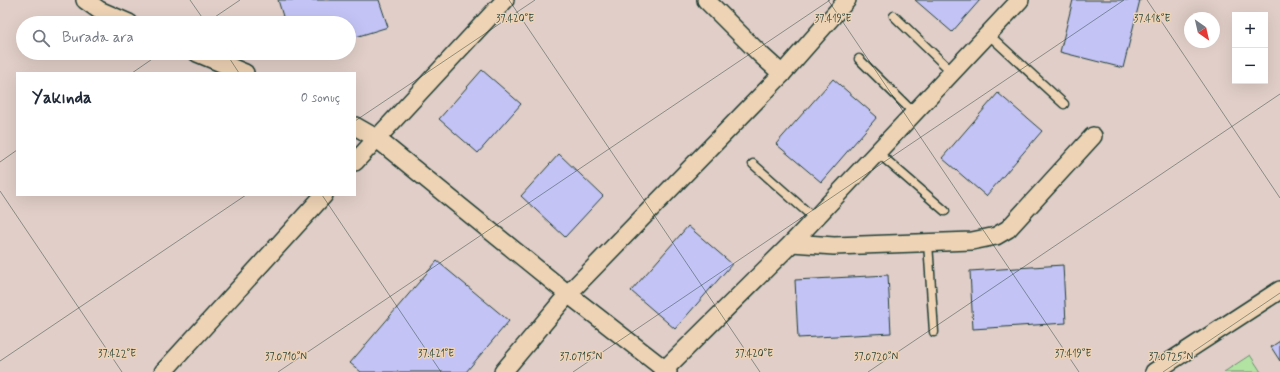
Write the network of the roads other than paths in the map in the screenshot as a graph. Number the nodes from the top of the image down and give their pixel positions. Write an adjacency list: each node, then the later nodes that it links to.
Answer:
1 (86, 0): 6 (street)
2 (505, 0): 18 (street)
3 (706, 0): 13 (street)
4 (847, 0): 13 (street)
5 (1020, 0): 8 (street)
6 (113, 16)
7 (894, 16): 12 (lane)
8 (988, 34): 12 (street); 14 (lane)
9 (859, 59): 15 (lane)
10 (214, 60): 11 (street)
11 (243, 72)
12 (952, 72): 15 (street)
13 (782, 74): 28 (street)
14 (1064, 104)
15 (914, 113): 19 (street)
16 (356, 127): 18 (street)
17 (1093, 136): 26 (street)
18 (376, 138): 20 (street); 28 (street)
19 (877, 152): 23 (lane); 24 (street)
20 (356, 161)
21 (753, 164): 24 (lane)
22 (323, 196): 31 (street)
23 (944, 211)
24 (815, 219): 25 (street)
25 (792, 243): 26 (street); 30 (street)
26 (928, 243): 29 (lane)
27 (1280, 290): 33 (street)
28 (568, 294): 30 (street); 32 (street)
29 (934, 332)
30 (666, 371)
31 (163, 372)
32 (503, 372)
33 (1154, 372)

